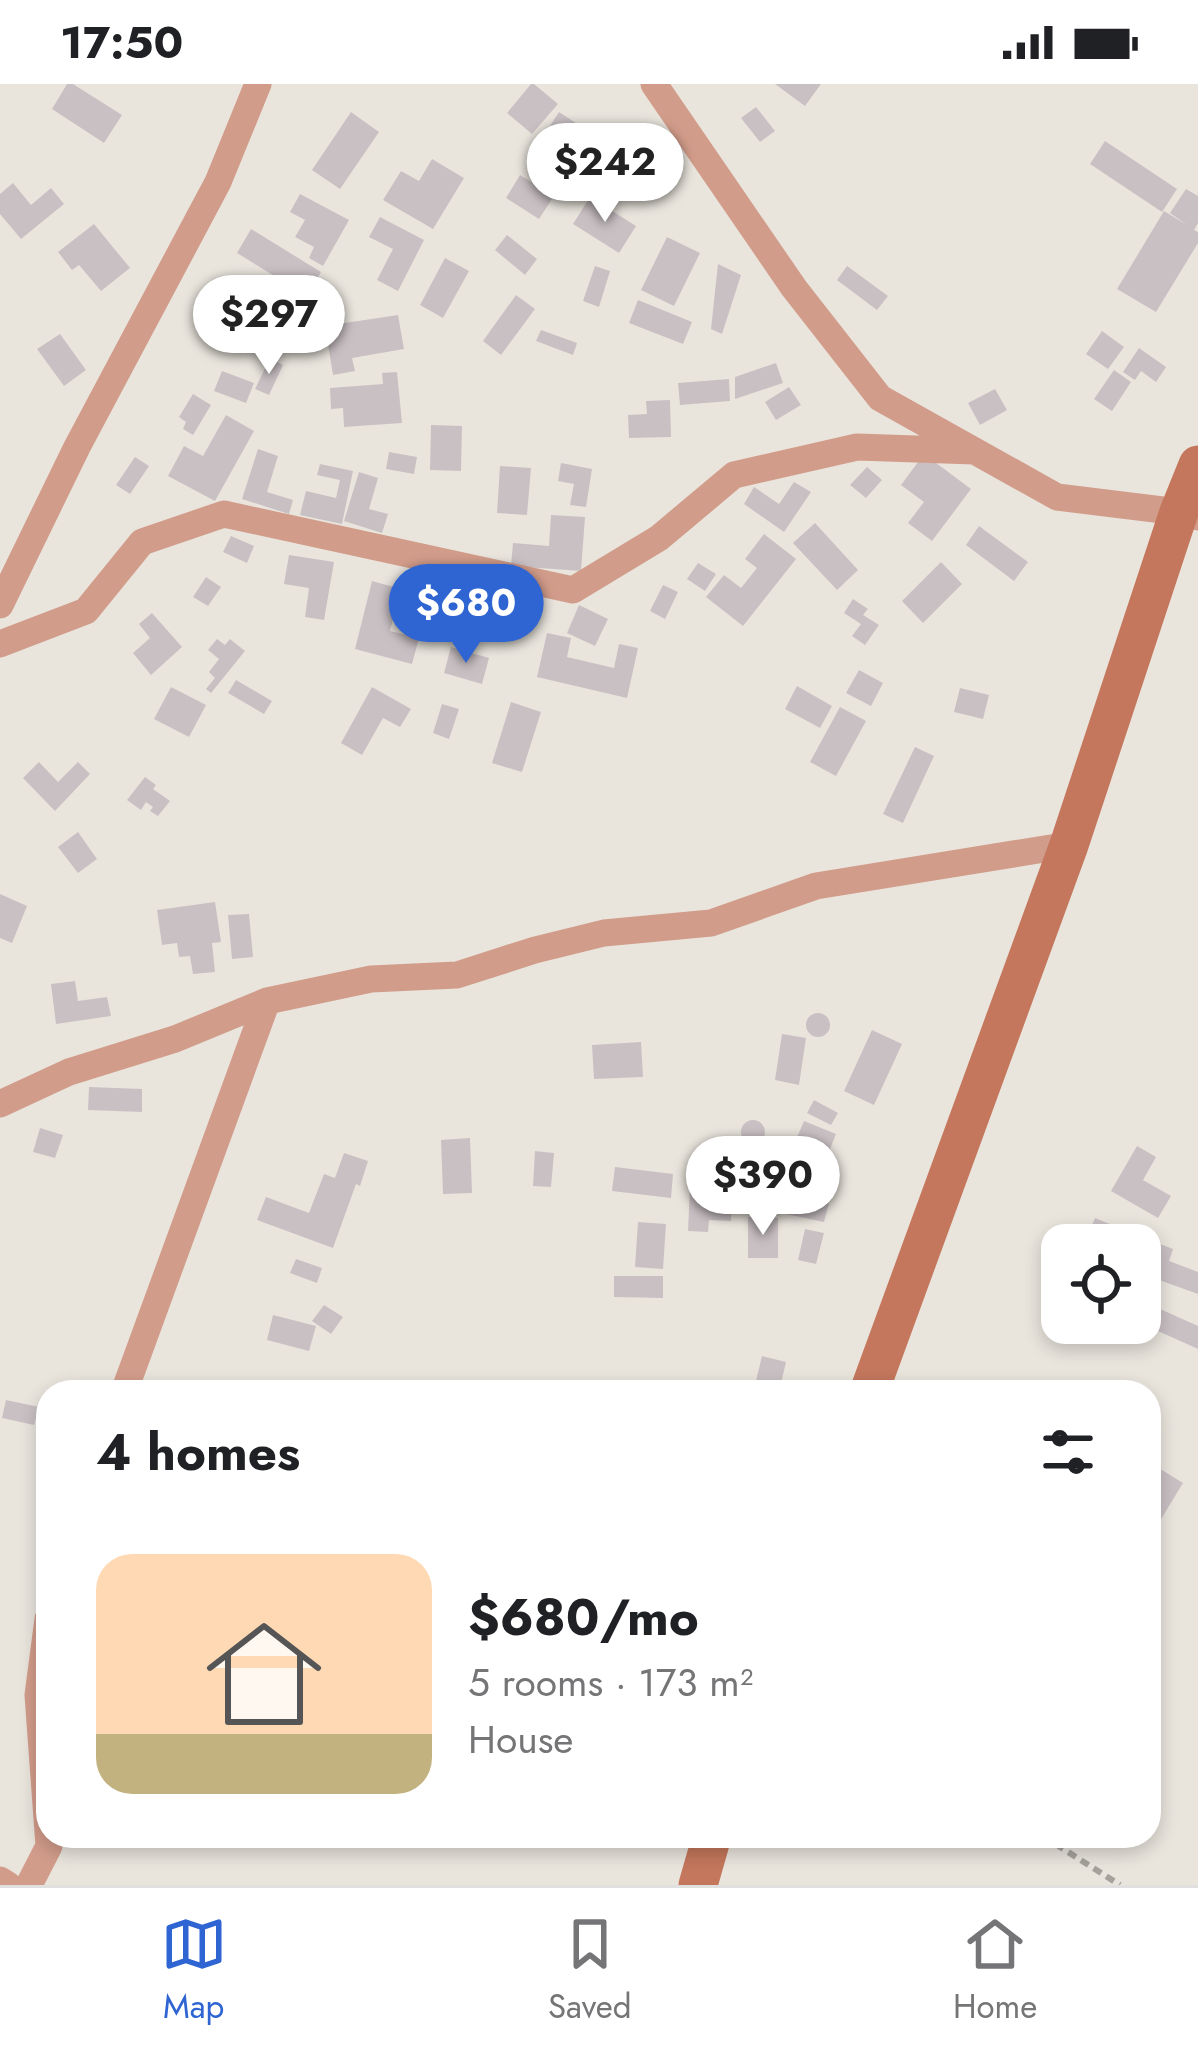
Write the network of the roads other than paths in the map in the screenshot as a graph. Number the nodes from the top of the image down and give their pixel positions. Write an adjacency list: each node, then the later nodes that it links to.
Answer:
1 (258, 84): 6 (street)
2 (653, 84): 3 (street)
3 (974, 451): 5 (street); 7 (street)
4 (1198, 465): 5 (main road)
5 (1188, 515): 8 (main road)
6 (0, 605)
7 (0, 644)
8 (1069, 845): 9 (street); 12 (main road)
9 (267, 1001): 10 (street); 11 (street)
10 (0, 1104)
11 (128, 1380)
12 (873, 1380)
13 (48, 1848): 17 (street)
14 (709, 1848): 18 (main road)
15 (0, 1880): 16 (street)
16 (8, 1885)
17 (29, 1885)
18 (698, 1885)

